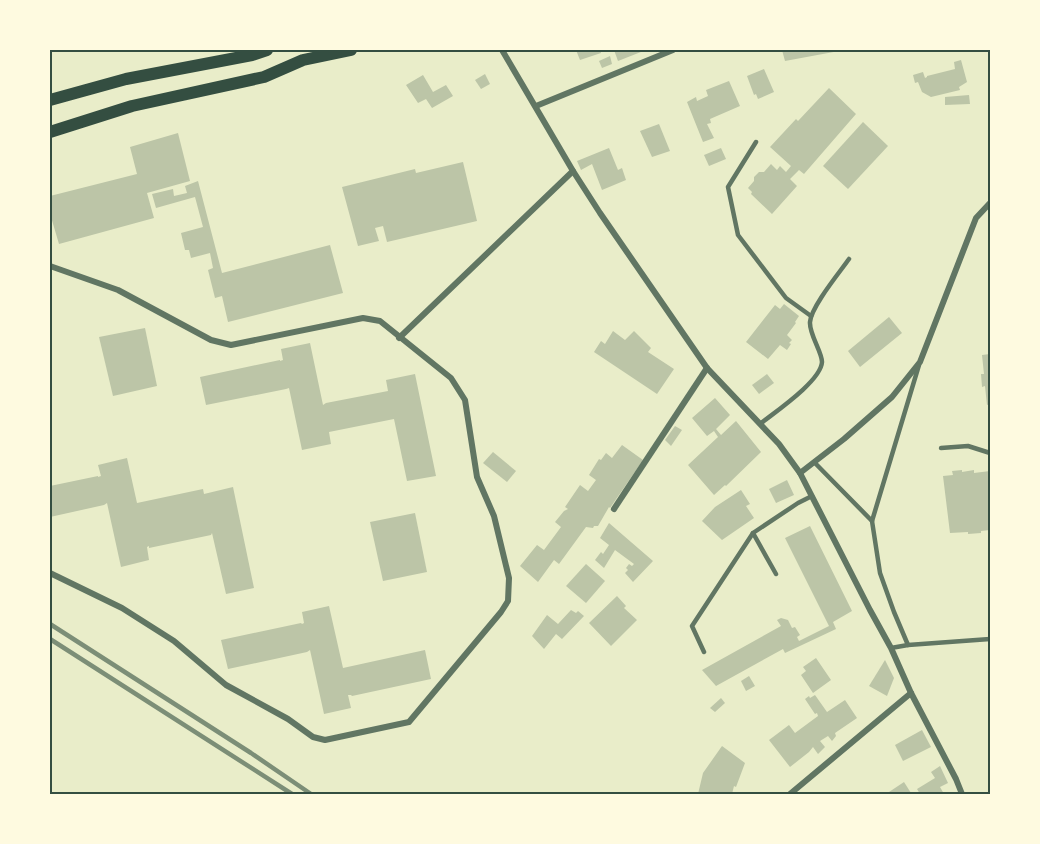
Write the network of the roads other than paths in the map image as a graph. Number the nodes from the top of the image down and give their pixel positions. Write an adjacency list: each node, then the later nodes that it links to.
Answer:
1 (267, 50): 5 (main road)
2 (351, 50): 7 (main road)
3 (502, 50): 6 (street)
4 (674, 50): 6 (street)
5 (50, 100)
6 (536, 106): 9 (street)
7 (50, 132)
8 (756, 142): 13 (lane)
9 (573, 171): 14 (street); 16 (street)
10 (990, 203): 15 (street)
11 (849, 259): 13 (lane)
12 (50, 267): 14 (street)
13 (811, 316): 17 (lane)
14 (399, 338): 26 (street)
15 (920, 362): 20 (street); 24 (lane)
16 (707, 368): 17 (street); 23 (street)
17 (760, 424): 21 (street)
18 (941, 448): 19 (lane)
19 (990, 453)
20 (814, 462): 21 (street); 24 (lane)
21 (800, 473): 22 (street)
22 (812, 496): 25 (lane); 30 (street)
23 (614, 509)
24 (872, 521): 29 (lane)
25 (753, 533): 27 (lane); 31 (lane)
26 (50, 573)
27 (776, 574)
28 (990, 638): 29 (lane)
29 (908, 645): 30 (lane)
30 (891, 648): 32 (street)
31 (704, 652)
32 (911, 693): 33 (street); 34 (street)
33 (790, 795)
34 (962, 795)

